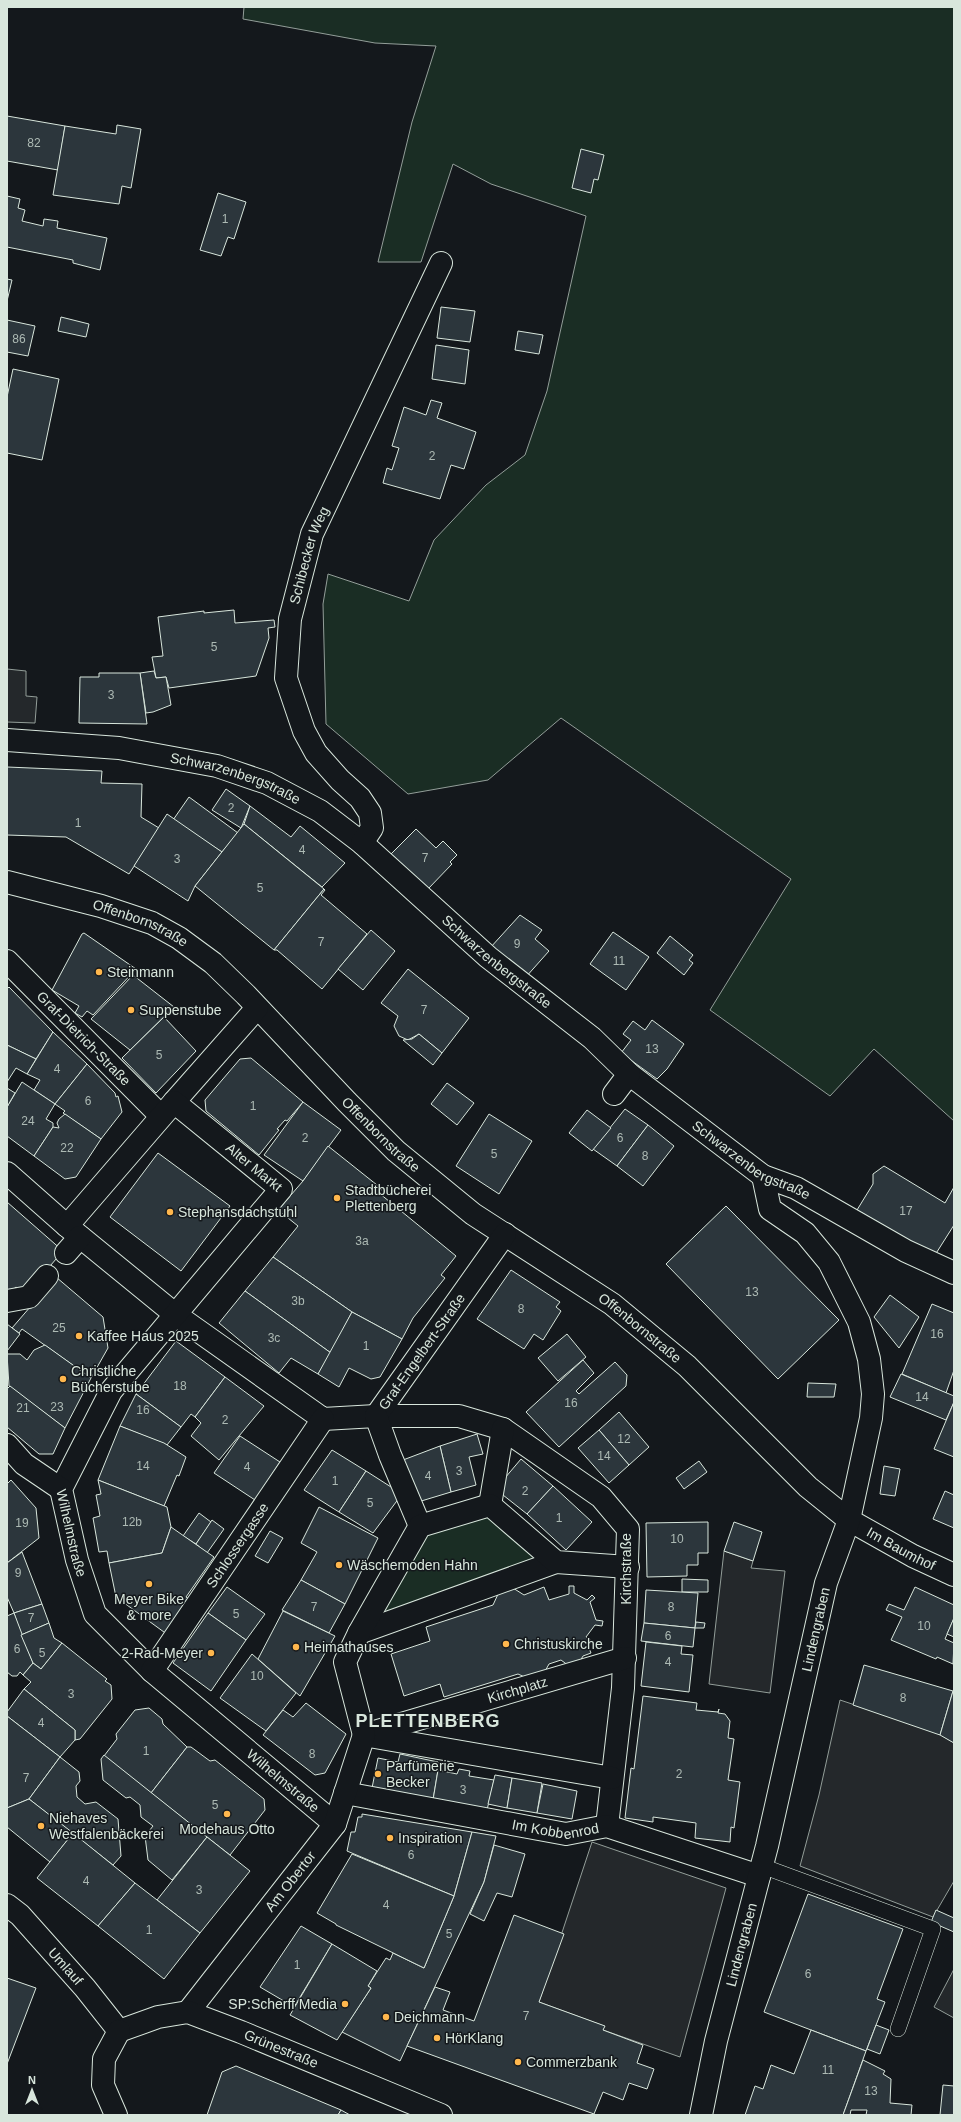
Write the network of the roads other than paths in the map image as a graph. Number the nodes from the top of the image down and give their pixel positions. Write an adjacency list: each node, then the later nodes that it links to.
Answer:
1 (441, 263): 3 (street, Schibecker Weg)
2 (7, 740): 3 (street, Schwarzenbergstraße)
3 (362, 843): 7 (street, Schwarzenbergstraße)
4 (7, 882): 6 (street, Offenbornstraße)
5 (7, 961): 9 (street, Graf-Dietrich-Straße)
6 (257, 1008): 9 (street); 12 (street, Offenbornstraße)
7 (629, 1074): 8 (street); 11 (street, Schwarzenbergstraße)
8 (614, 1094)
9 (168, 1109): 13 (street); 17 (street, Alter Markt)
10 (7, 1173): 13 (street)
11 (763, 1176): 14 (street, Schwarzenbergstraße); 24 (street, Lindengraben)
12 (505, 1234): 18 (street, Graf-Engelbert-Straße); 24 (street, Offenbornstraße)
13 (71, 1239): 17 (street)
14 (954, 1273)
15 (47, 1276): 16 (street)
16 (7, 1301)
17 (176, 1315): 19 (street); 22 (street, Wilhelmstraße)
18 (376, 1416): 19 (street, Graf-Engelbert-Straße); 20 (street, Kirchstraße); 25 (street)
19 (323, 1419): 31 (street, Schlossergasse)
20 (503, 1429): 23 (street); 27 (street, Kirchstraße)
21 (7, 1445): 22 (street)
22 (61, 1489): 31 (street, Wilhelmstraße)
23 (490, 1505): 25 (street); 26 (street)
24 (849, 1520): 28 (street, Im Baumhof); 37 (street, Lindengraben)
25 (420, 1526): 29 (street)
26 (556, 1562): 27 (street); 29 (street)
27 (628, 1567): 30 (street, Kirchstraße)
28 (954, 1575)
29 (359, 1633): 32 (street)
30 (625, 1658): 32 (street, Kirchplatz); 33 (street, Kirchstraße)
31 (152, 1671): 35 (street, Wilhelmstraße)
32 (364, 1735): 33 (street); 34 (street, Am Obertor)
33 (612, 1778): 36 (street, Kirchstraße)
34 (345, 1793): 35 (street, Am Obertor); 36 (street, Im Kobbenrod)
35 (335, 1824): 39 (street, Am Obertor)
36 (607, 1826): 37 (street, Im Kobbenrod)
37 (761, 1871): 40 (lane); 44 (street, Lindengraben)
38 (7, 1905): 41 (street, Umlauf)
39 (188, 2012): 41 (street); 43 (street, Grünestraße)
40 (898, 2028)
41 (119, 2031): 42 (street)
42 (116, 2115)
43 (441, 2115)
44 (701, 2115)

